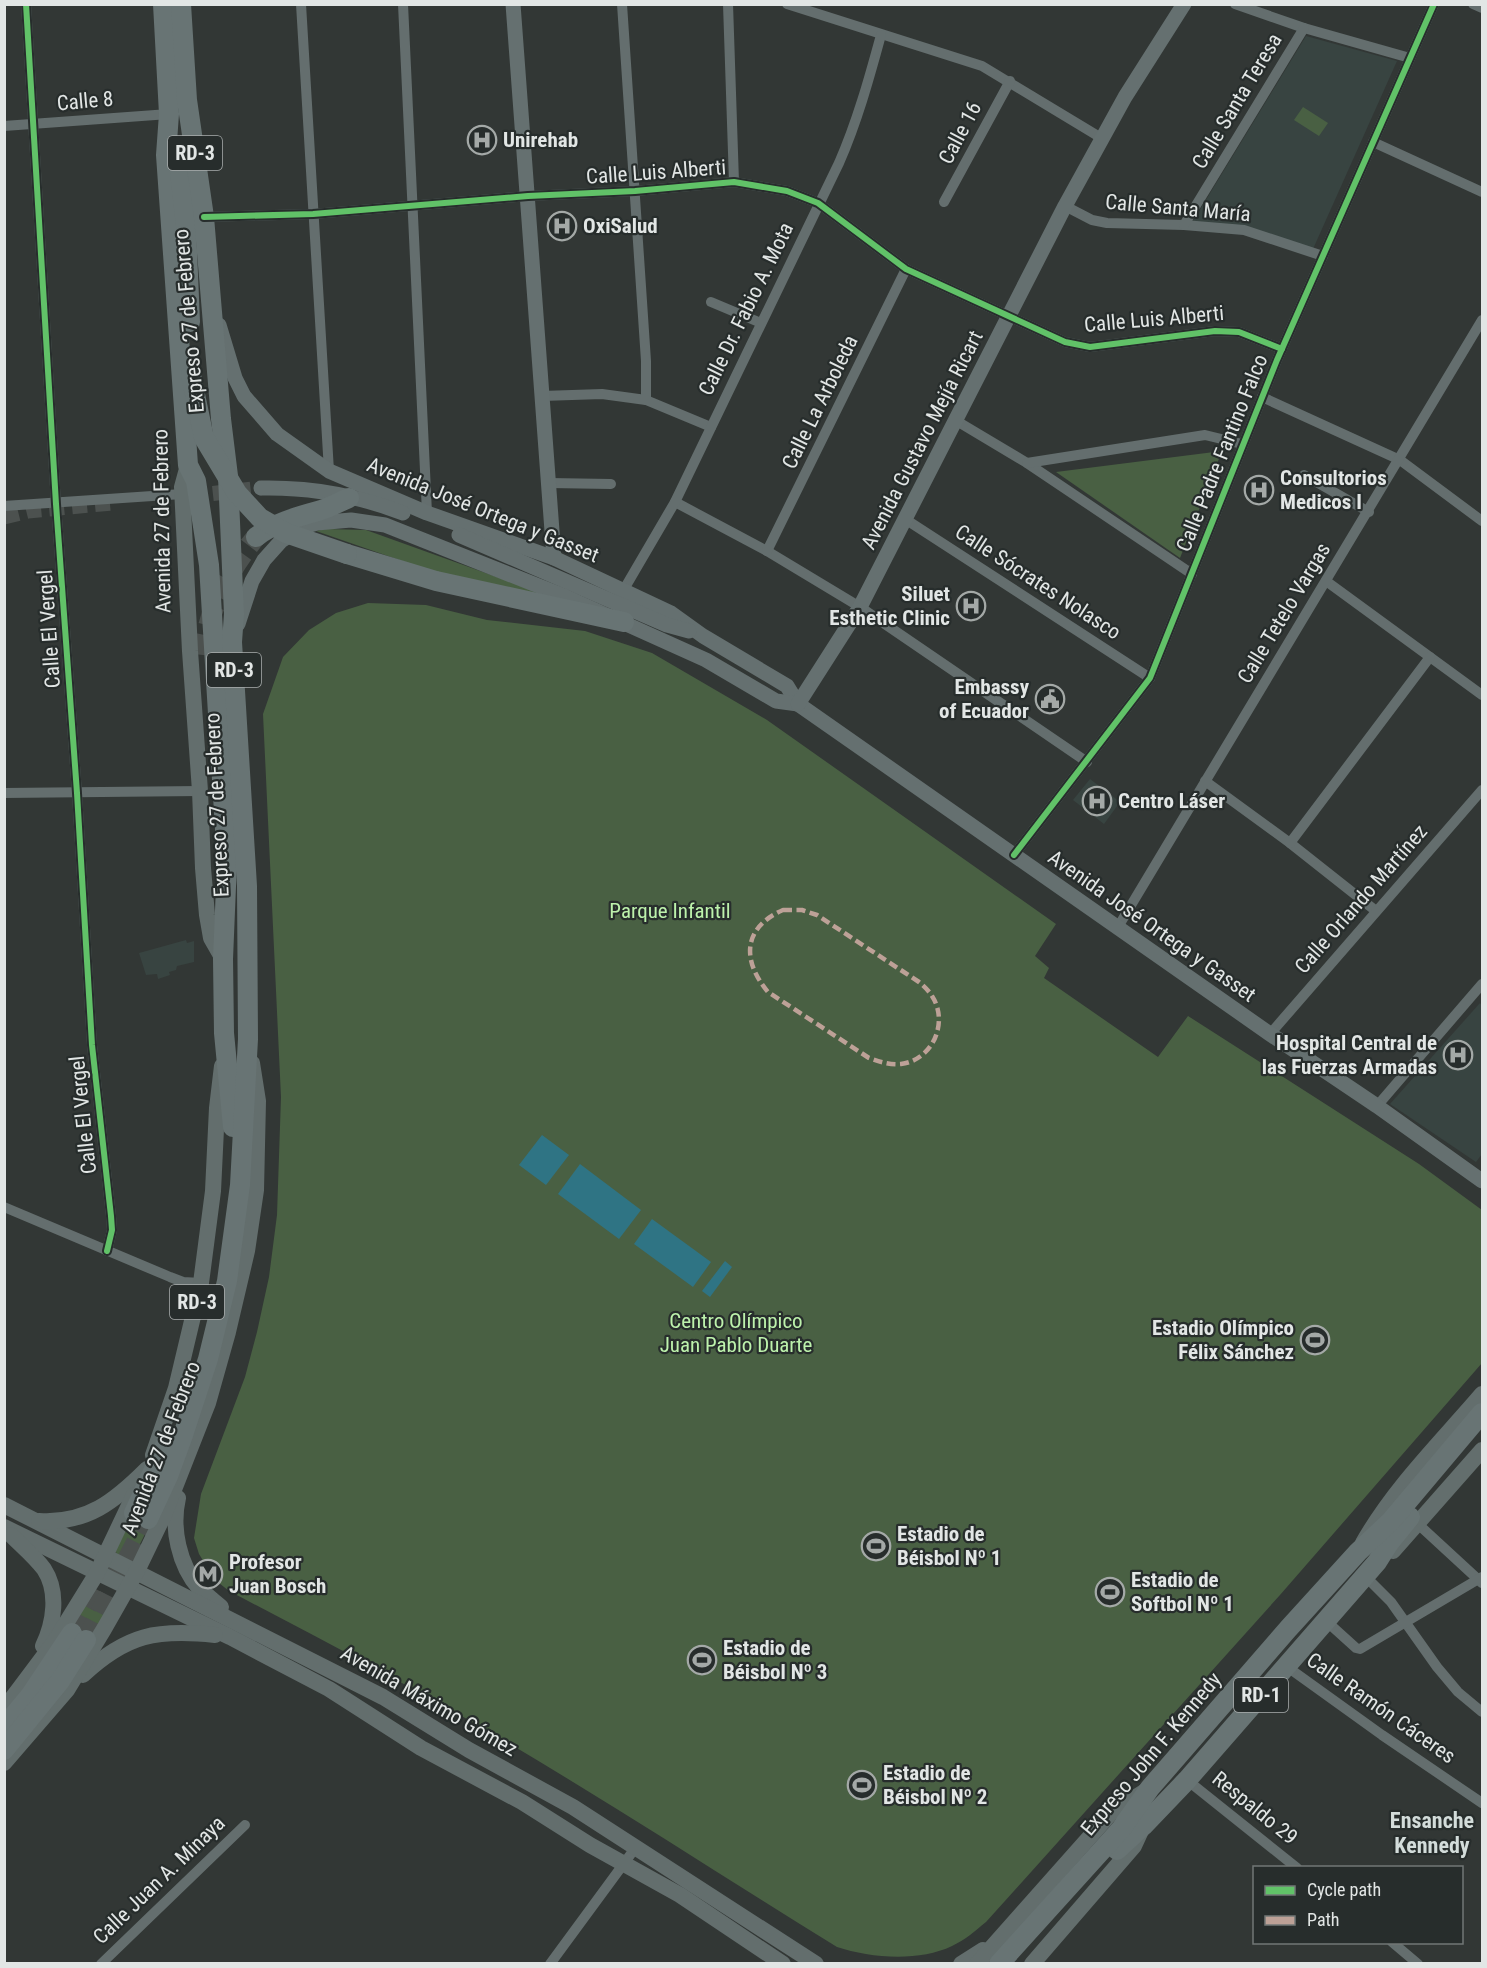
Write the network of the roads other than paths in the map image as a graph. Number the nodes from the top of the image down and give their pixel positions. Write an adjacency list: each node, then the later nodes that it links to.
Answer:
1 (26, 4): 20 (street, Calle El Vergel)
2 (163, 4): 19 (highway, RD-3)
3 (182, 4): 33 (highway, Expreso 27 de Febrero / RD-3)
4 (301, 4): 32 (street)
5 (403, 4): 31 (street)
6 (513, 4): 27 (main road)
7 (621, 4): 25 (street)
8 (728, 4): 24 (street)
9 (787, 4): 16 (street)
10 (1184, 4): 22 (main road, Avenida Gustavo Mejía Ricart)
11 (1235, 4): 15 (street)
12 (1434, 4): 17 (street, Calle Padre Fantino Falco)
13 (1473, 4): 14 (street)
14 (1482, 8)
15 (1304, 28): 17 (street); 34 (street, Calle Santa Teresa)
16 (881, 35): 18 (street); 29 (street, Calle Dr. Fabio A. Mota)
17 (1410, 58): 23 (street, Calle Padre Fantino Falco)
18 (1010, 81): 22 (street); 28 (street, Calle 16)
19 (169, 114): 20 (street, Calle 8); 51 (highway, Avenida 27 de Febrero / RD-3); 73 (highway, bridge)
20 (33, 125): 21 (street, Calle 8); 60 (street, Calle El Vergel)
21 (4, 126)
22 (1103, 139): 30 (main road, Avenida Gustavo Mejía Ricart)
23 (1373, 142): 26 (street); 35 (street, Calle Padre Fantino Falco)
24 (734, 182): 25 (street, Calle Luis Alberti); 29 (street, Calle Luis Alberti)
25 (635, 191): 27 (street, Calle Luis Alberti); 45 (street)
26 (1482, 192)
27 (528, 196): 31 (street, Calle Luis Alberti); 43 (main road)
28 (944, 202)
29 (818, 204): 36 (street, Calle Luis Alberti); 41 (street, Calle Dr. Fabio A. Mota)
30 (1065, 206): 34 (street, Calle Santa María); 39 (main road, Avenida Gustavo Mejía Ricart)
31 (412, 207): 32 (street, Calle Luis Alberti); 63 (street)
32 (313, 214): 33 (street, Calle Luis Alberti); 52 (street)
33 (204, 218): 37 (highway, Expreso 27 de Febrero / RD-3)
34 (1184, 225): 35 (street, Calle Santa María)
35 (1323, 256): 42 (street, Calle Padre Fantino Falco)
36 (906, 269): 39 (street, Calle Luis Alberti); 67 (street, Calle La Arboleda)
37 (212, 302): 52 (main road, Avenida José Ortega y Gasset); 75 (highway, Expreso 27 de Febrero / RD-3)
38 (711, 302): 41 (street)
39 (1008, 316): 42 (street, Calle Luis Alberti); 46 (main road, Avenida Gustavo Mejía Ricart)
40 (1482, 320): 49 (street, Calle Tetelo Vargas)
41 (760, 323): 47 (street, Calle Dr. Fabio A. Mota)
42 (1282, 349): 44 (street, Calle Padre Fantino Falco)
43 (542, 396): 45 (street); 54 (main road)
44 (1262, 397): 48 (street, Calle Padre Fantino Falco); 49 (street)
45 (646, 400): 47 (street)
46 (955, 420): 50 (street); 64 (main road, Avenida Gustavo Mejía Ricart)
47 (711, 427): 59 (street, Calle Dr. Fabio A. Mota)
48 (1242, 444): 50 (street); 69 (street, Calle Padre Fantino Falco)
49 (1400, 460): 62 (street, Calle Tetelo Vargas); 65 (street)
50 (1027, 463): 69 (street)
51 (188, 465): 57 (main road, Avenida 27 de Febrero / RD-3); 91 (highway, Expreso 27 de Febrero / RD-3)
52 (329, 471): 63 (main road, Avenida José Ortega y Gasset)
53 (1304, 475): 62 (street)
54 (549, 483): 55 (street); 68 (main road)
55 (611, 484)
56 (261, 488): 58 (main road)
57 (182, 494): 60 (street); 84 (main road, Avenida 27 de Febrero / RD-3)
58 (349, 498): 66 (highway); 74 (main road)
59 (675, 502): 67 (street); 71 (street, Calle Dr. Fabio A. Mota)
60 (56, 504): 61 (street); 86 (street, Calle El Vergel)
61 (4, 506)
62 (1369, 512): 70 (street, Calle Tetelo Vargas)
63 (427, 513): 68 (main road, Avenida José Ortega y Gasset)
64 (905, 519): 72 (main road, Avenida Gustavo Mejía Ricart); 78 (street, Calle Sócrates Nolasco)
65 (1482, 521)
66 (256, 537)
67 (767, 551): 72 (street)
68 (554, 558): 71 (main road, Avenida José Ortega y Gasset)
69 (1192, 574): 78 (street, Calle Padre Fantino Falco)
70 (1326, 581): 77 (street); 82 (street, Calle Tetelo Vargas)
71 (623, 591): 74 (main road, Avenida José Ortega y Gasset)
72 (860, 607): 80 (main road, Avenida Gustavo Mejía Ricart); 81 (street)
73 (624, 622): 75 (main road, Avenida José Ortega y Gasset); 80 (main road, Avenida José Ortega y Gasset)
74 (703, 636): 80 (main road, Avenida José Ortega y Gasset)
75 (232, 642): 95 (highway, Expreso 27 de Febrero / RD-3)
76 (203, 656): 91 (highway)
77 (1430, 657): 79 (street); 87 (street)
78 (1150, 678): 81 (street, Calle Padre Fantino Falco)
79 (1482, 695)
80 (798, 704): 88 (main road, Avenida José Ortega y Gasset)
81 (1086, 762): 88 (street, Calle Padre Fantino Falco)
82 (1205, 781): 87 (street); 90 (street, Calle Tetelo Vargas)
83 (1482, 790): 89 (street, Calle Orlando Martínez)
84 (201, 791): 86 (street); 91 (main road, Avenida 27 de Febrero / RD-3)
85 (4, 793): 86 (street)
86 (77, 793): 99 (street, Calle El Vergel)
87 (1290, 843): 89 (street)
88 (1014, 855): 90 (main road, Avenida José Ortega y Gasset)
89 (1376, 910): 94 (street, Calle Orlando Martínez)
90 (1118, 927): 94 (main road, Avenida José Ortega y Gasset)
91 (220, 953): 93 (highway, Expreso 27 de Febrero / RD-3)
92 (1482, 984): 96 (street)
93 (224, 1033): 95 (highway, Expreso 27 de Febrero / RD-3); 100 (main road, Avenida 27 de Febrero / RD-3)
94 (1270, 1034): 96 (main road, Avenida José Ortega y Gasset)
95 (248, 1039): 104 (main road, Avenida 27 de Febrero / RD-3)
96 (1377, 1106): 97 (main road, Avenida José Ortega y Gasset)
97 (1481, 1178)
98 (4, 1207): 99 (street)
99 (107, 1251): 100 (street)
100 (201, 1282): 105 (main road, Avenida 27 de Febrero / RD-3)
101 (1482, 1394): 110 (main road, RD-1)
102 (1480, 1426): 110 (highway, Expreso John F. Kennedy / RD-1); 112 (highway, Expreso John F. Kennedy / RD-1)
103 (1482, 1450): 108 (main road, RD-1)
104 (188, 1455): 113 (main road, Avenida 27 de Febrero / RD-3); 118 (main road)
105 (147, 1469): 107 (main road); 111 (main road, Avenida 27 de Febrero / RD-3)
106 (4, 1505): 107 (main road, Avenida Máximo Gómez)
107 (34, 1520): 111 (main road, Avenida Máximo Gómez)
108 (1418, 1524): 112 (main road, RD-1); 115 (street)
109 (4, 1528): 114 (main road, Avenida Máximo Gómez); 122 (main road)
110 (1358, 1552): 130 (highway, Expreso John F. Kennedy / RD-1)
111 (105, 1555): 113 (main road, Avenida Máximo Gómez); 114 (main road, Avenida 27 de Febrero / RD-3)
112 (1371, 1569): 117 (highway, Expreso John F. Kennedy / RD-1); 119 (street)
113 (137, 1571): 116 (main road, Avenida 27 de Febrero / RD-3); 118 (main road, Avenida Máximo Gómez)
114 (97, 1573): 116 (main road, Avenida Máximo Gómez); 122 (main road, Avenida 27 de Febrero / RD-3)
115 (1481, 1580): 119 (street)
116 (127, 1588): 120 (main road, Avenida Máximo Gómez); 123 (main road, Avenida 27 de Febrero / RD-3)
117 (1325, 1620): 119 (street); 121 (highway, Expreso John F. Kennedy / RD-1)
118 (237, 1622): 134 (main road, Avenida Máximo Gómez)
119 (1406, 1622): 125 (street)
120 (230, 1637): 123 (main road); 135 (main road, Avenida Máximo Gómez)
121 (1287, 1666): 129 (highway, Expreso John F. Kennedy / RD-1); 131 (street, Calle Ramón Cáceres)
122 (25, 1682): 124 (main road, Avenida 27 de Febrero / RD-3)
123 (67, 1690): 128 (main road, Avenida 27 de Febrero / RD-3)
124 (4, 1709)
125 (1482, 1712)
126 (4, 1727): 127 (highway)
127 (4, 1750)
128 (4, 1763)
129 (1187, 1780): 133 (highway, Expreso John F. Kennedy / RD-1); 136 (street, Respaldo 29)
130 (1150, 1788): 137 (main road, RD-1); 146 (highway, Expreso John F. Kennedy / RD-1)
131 (1482, 1803)
132 (245, 1825): 141 (street, Calle Juan A. Minaya)
133 (1143, 1826): 139 (main road, RD-1); 147 (highway, Expreso John F. Kennedy / RD-1)
134 (636, 1847): 135 (street); 140 (main road, Avenida Máximo Gómez)
135 (624, 1864): 142 (street); 143 (main road, Avenida Máximo Gómez)
136 (1294, 1866)
137 (999, 1939): 144 (main road); 145 (main road, RD-1)
138 (1394, 1944): 148 (street)
139 (1034, 1962)
140 (816, 1963)
141 (101, 1964)
142 (550, 1964)
143 (783, 1964)
144 (961, 1964)
145 (977, 1964)
146 (999, 1964)
147 (1015, 1964)
148 (1418, 1964)

